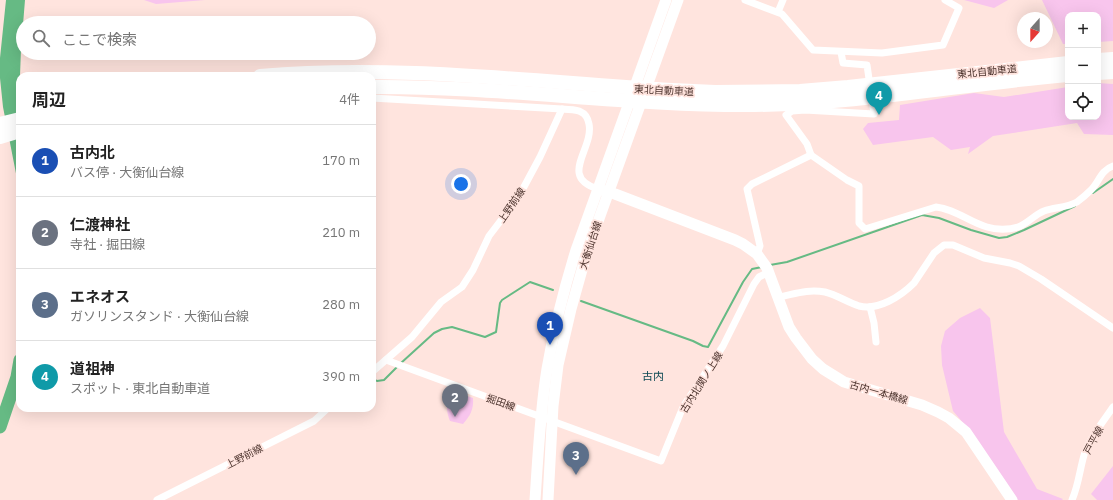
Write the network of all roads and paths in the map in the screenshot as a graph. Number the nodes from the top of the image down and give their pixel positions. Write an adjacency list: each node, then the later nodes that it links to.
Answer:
1 (666, 0): 21 (main road, 大衡仙台線)
2 (678, 0): 21 (main road, 大衡仙台線)
3 (745, 0): 6 (street)
4 (783, 0): 6 (street)
5 (945, 0): 7 (street)
6 (778, 12): 7 (street)
7 (841, 52): 25 (street)
8 (1113, 59): 9 (highway)
9 (1101, 60)
10 (1065, 63): 13 (highway, 東北自動車道)
11 (335, 72): 12 (highway, 東北自動車道)
12 (376, 72)
13 (376, 72)
14 (1113, 72): 15 (highway)
15 (1101, 73)
16 (1065, 75): 17 (highway, 東北自動車道)
17 (376, 86)
18 (376, 98): 19 (street)
19 (562, 109): 27 (street); 33 (street, 上野前線)
20 (16, 120): 22 (highway)
21 (628, 122): 27 (main road, 大衡仙台線)
22 (0, 124)
23 (16, 132): 24 (highway)
24 (0, 137)
25 (811, 155): 26 (street); 28 (street)
26 (1113, 166)
27 (603, 190): 28 (main road); 37 (main road, 大衡仙台線); 38 (main road, 大衡仙台線)
28 (764, 264): 29 (main road, 古内一本橋線); 38 (street, 古内北関ノ上線)
29 (779, 297): 30 (street); 42 (main road, 古内一本橋線)
30 (870, 307): 31 (street); 32 (street)
31 (1113, 328)
32 (876, 342)
33 (386, 360): 34 (street, 上野前線); 37 (street, 掘田線)
34 (376, 369)
35 (1113, 406): 43 (street, 戸平線)
36 (324, 412): 39 (street, 上野前線)
37 (541, 417): 38 (street, 掘田線); 40 (main road, 大衡仙台線)
38 (552, 421): 41 (main road, 大衡仙台線)
39 (158, 500)
40 (536, 500)
41 (548, 500)
42 (1012, 500)
43 (1072, 500)

